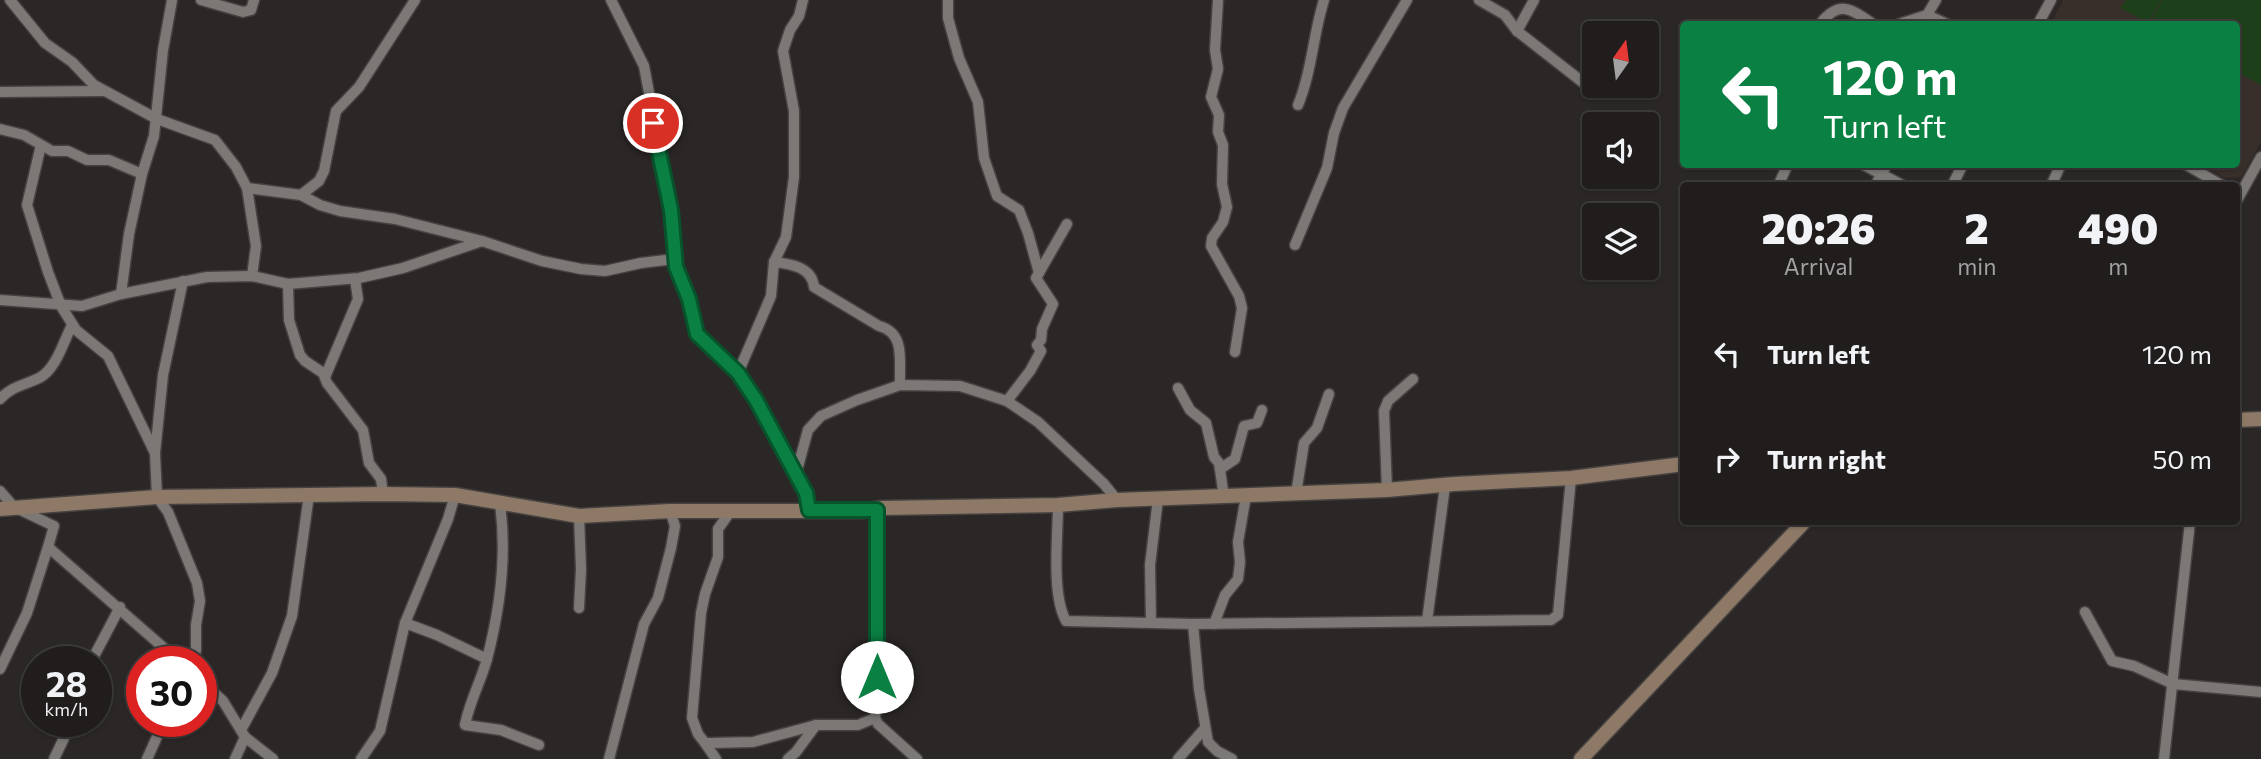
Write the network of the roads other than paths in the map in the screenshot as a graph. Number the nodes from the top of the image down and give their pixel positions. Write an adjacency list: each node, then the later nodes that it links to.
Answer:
1 (10, 0): 24 (street)
2 (172, 0): 27 (street)
3 (201, 0): 4 (street)
4 (254, 0)
5 (415, 0): 38 (street)
6 (803, 0): 43 (street)
7 (948, 0): 44 (street)
8 (1219, 0): 53 (street)
9 (1324, 0): 26 (street)
10 (1407, 0): 41 (street)
11 (1479, 0): 22 (street)
12 (1534, 0): 22 (street)
13 (1937, 0): 16 (street)
14 (2051, 0): 21 (street)
15 (610, 1): 42 (street)
16 (1927, 15): 19 (street); 20 (street)
17 (1822, 21): 18 (street)
18 (1869, 21)
19 (1908, 21)
20 (1940, 21)
21 (2040, 21)
22 (1517, 31): 23 (street)
23 (1582, 82)
24 (104, 91): 25 (street); 27 (street)
25 (0, 92)
26 (1298, 105)
27 (157, 119): 33 (street); 36 (street)
28 (0, 129): 29 (street)
29 (41, 145): 33 (street); 51 (street)
30 (2261, 157): 37 (street)
31 (2192, 168): 35 (street)
32 (1884, 169): 34 (street)
33 (142, 174): 49 (street)
34 (1899, 182)
35 (2216, 182)
36 (247, 188): 38 (street); 45 (street)
37 (2240, 193)
38 (301, 195): 40 (street)
39 (1067, 224): 44 (street)
40 (482, 241): 42 (street); 46 (street)
41 (1295, 245)
42 (674, 259): 54 (street)
43 (774, 262): 54 (street); 57 (street)
44 (1040, 273): 61 (street)
45 (252, 276): 47 (street); 48 (street)
46 (355, 279): 48 (street); 55 (street)
47 (183, 281): 49 (street); 65 (street)
48 (288, 285): 55 (street)
49 (121, 293): 51 (street)
50 (0, 300): 51 (street)
51 (61, 306): 52 (street)
52 (72, 325): 60 (street); 65 (street)
53 (1235, 352)
54 (738, 373): 68 (street)
55 (325, 377): 75 (street)
56 (1413, 379): 72 (street)
57 (900, 385): 61 (street); 68 (street)
58 (1178, 388): 67 (street)
59 (1329, 394): 73 (street)
60 (0, 399)
61 (1007, 401): 81 (street)
62 (1262, 410): 67 (street)
63 (2261, 419): 64 (street)
64 (2240, 420)
65 (155, 453): 78 (street)
66 (1680, 464): 69 (street)
67 (1220, 470): 79 (street)
68 (796, 474): 85 (street)
69 (1571, 478): 70 (street); 96 (street)
70 (1445, 486): 72 (street); 96 (street)
71 (0, 491): 84 (street)
72 (1387, 491): 73 (street)
73 (1297, 494): 77 (street)
74 (309, 495): 75 (street); 78 (street); 112 (street)
75 (383, 495): 76 (street)
76 (455, 495): 82 (street); 98 (street)
77 (1246, 496): 79 (street); 99 (street)
78 (157, 497): 84 (street); 103 (street)
79 (1224, 497): 80 (street)
80 (1158, 499): 81 (street); 97 (street)
81 (1116, 500): 83 (street)
82 (500, 504): 89 (street); 104 (street)
83 (1058, 505): 86 (street); 97 (street)
84 (7, 508): 92 (street)
85 (809, 510): 86 (street); 88 (street)
86 (877, 510): 109 (street)
87 (670, 511): 88 (street); 89 (street); 122 (street)
88 (730, 512): 115 (street)
89 (579, 516): 94 (street)
90 (1801, 525): 128 (street)
91 (2190, 525): 106 (street)
92 (48, 547): 93 (street); 105 (street)
93 (120, 607): 101 (street); 102 (street)
94 (579, 608)
95 (2085, 611): 106 (street)
96 (1427, 621): 99 (street)
97 (1151, 622): 100 (street)
98 (405, 623): 104 (street); 121 (street)
99 (1214, 624): 100 (street)
100 (1193, 625): 111 (street)
101 (99, 646)
102 (163, 646)
103 (196, 646)
104 (487, 659): 116 (street)
105 (0, 669)
106 (2173, 684): 107 (street); 129 (street)
107 (2261, 692)
108 (217, 696): 112 (street)
109 (876, 718): 110 (street); 125 (street)
110 (816, 725): 115 (street); 124 (street)
111 (1205, 728): 126 (street); 127 (street)
112 (243, 734): 119 (street); 120 (street)
113 (64, 737): 117 (street)
114 (157, 737): 118 (street)
115 (705, 743): 123 (street)
116 (539, 746)
117 (54, 759)
118 (147, 759)
119 (236, 759)
120 (273, 759)
121 (361, 759)
122 (609, 759)
123 (716, 759)
124 (788, 759)
125 (917, 759)
126 (1178, 759)
127 (1232, 759)
128 (1581, 759)
129 (2164, 759)

